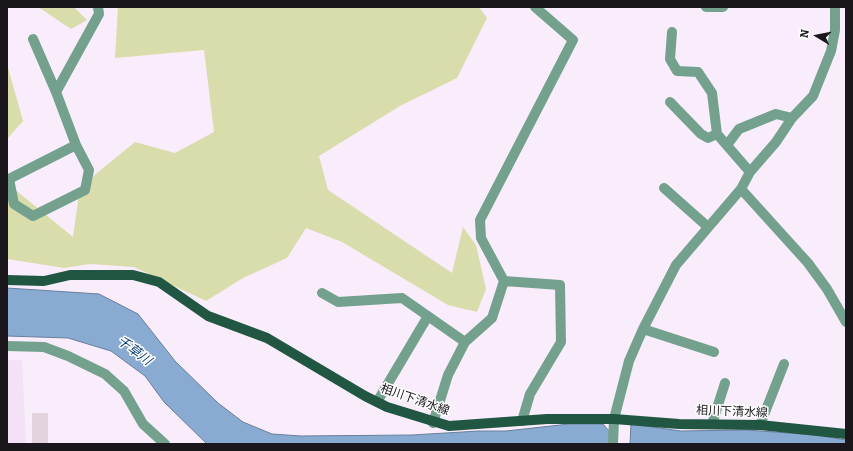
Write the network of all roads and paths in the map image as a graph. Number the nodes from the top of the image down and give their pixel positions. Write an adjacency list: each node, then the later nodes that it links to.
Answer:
1 (98, 7): 8 (street)
2 (535, 7): 19 (street)
3 (706, 7): 4 (street)
4 (723, 7)
5 (835, 7): 10 (street)
6 (672, 32): 11 (street)
7 (33, 39): 8 (street)
8 (56, 92): 12 (street)
9 (670, 102): 11 (street)
10 (792, 118): 13 (street); 14 (street)
11 (718, 134): 13 (street)
12 (76, 145): 12 (street)
13 (727, 145): 14 (street)
14 (750, 172): 16 (street)
15 (664, 188): 17 (street)
16 (741, 188): 17 (street); 22 (street)
17 (708, 227): 23 (street)
18 (7, 280): 29 (main road, 相川下清水線)
19 (504, 281): 24 (street); 30 (street)
20 (322, 293): 21 (street)
21 (428, 316): 24 (street); 29 (street)
22 (846, 322)
23 (643, 329): 26 (street); 32 (street)
24 (465, 342): 31 (street)
25 (7, 346): 36 (street)
26 (714, 352)
27 (784, 364): 34 (street)
28 (725, 383): 33 (street)
29 (377, 402): 31 (main road, 相川下清水線)
30 (522, 421): 31 (main road, 相川下清水線); 32 (main road, 相川下清水線)
31 (433, 423)
32 (614, 423): 33 (main road, 相川下清水線); 37 (street)
33 (712, 424): 34 (main road, 相川下清水線)
34 (760, 425): 35 (main road, 相川下清水線)
35 (846, 434)
36 (164, 444)
37 (613, 444)

